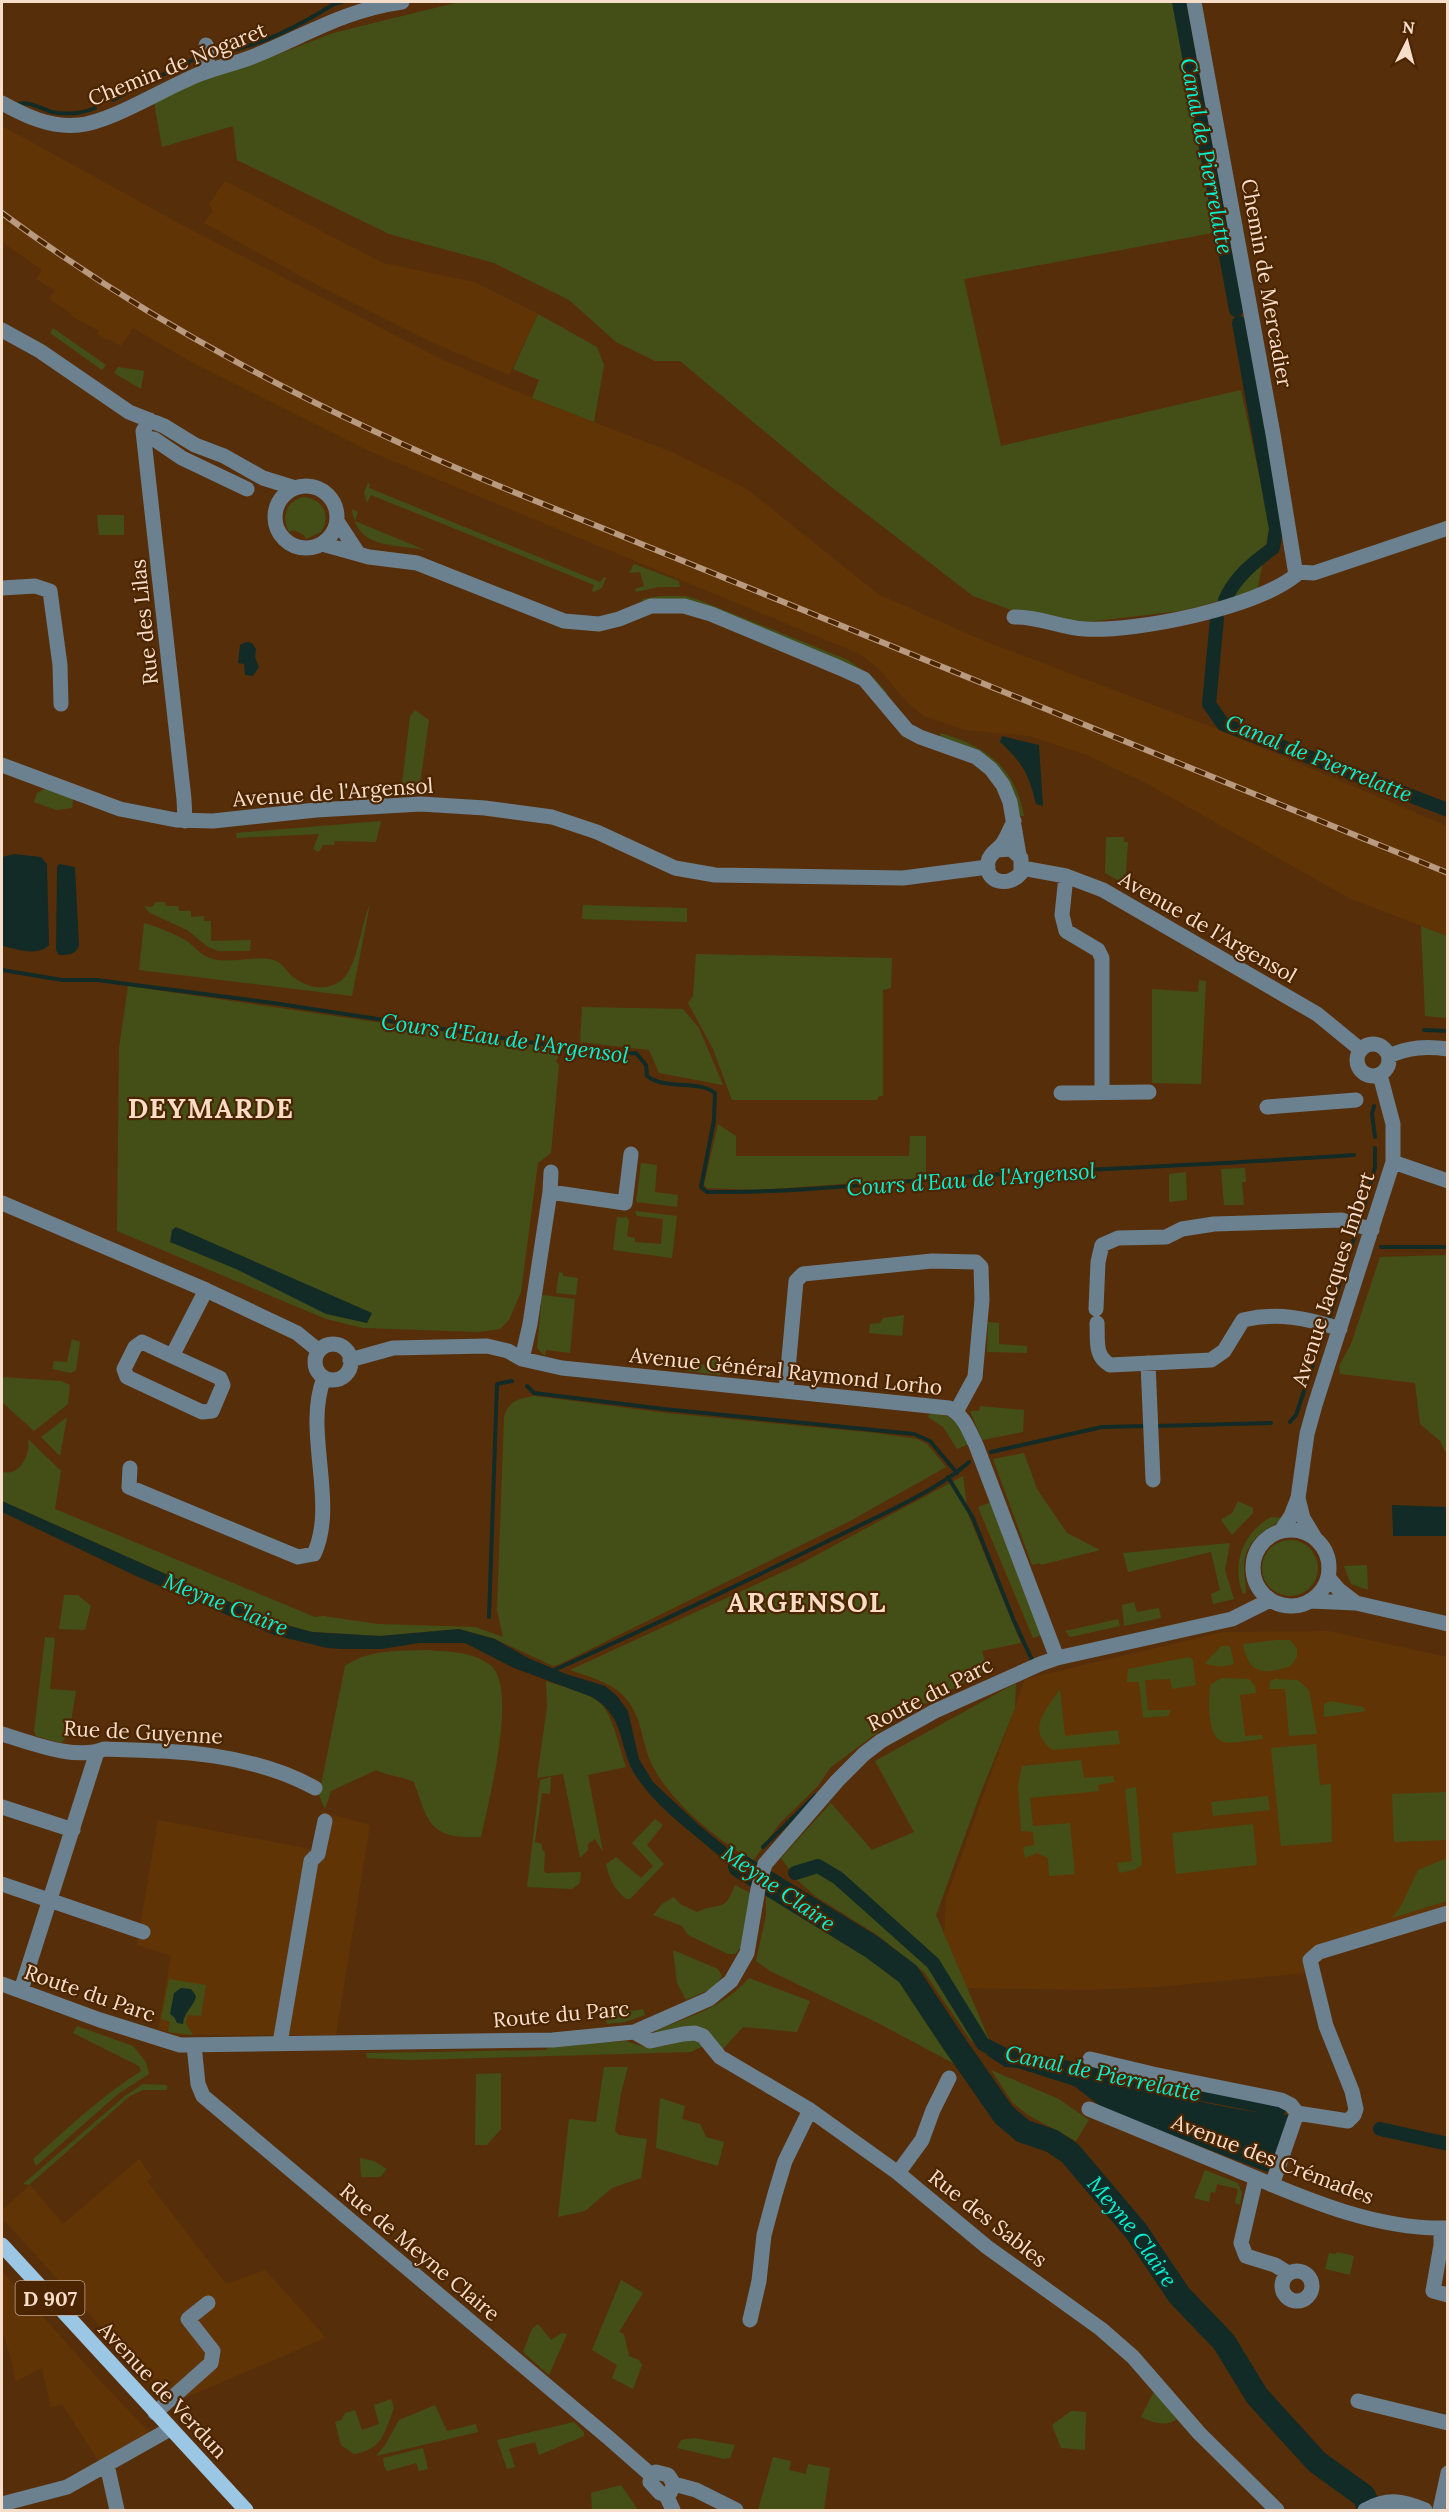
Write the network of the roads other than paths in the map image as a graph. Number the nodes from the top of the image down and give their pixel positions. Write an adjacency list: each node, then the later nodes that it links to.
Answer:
1 (392, 2): 4 (street, Chemin de Nogaret)
2 (1194, 2): 17 (street, Chemin de Mercadier)
3 (206, 45): 4 (street)
4 (208, 69): 5 (street, Chemin de Nogaret)
5 (2, 103)
6 (2, 330): 7 (street)
7 (150, 420): 8 (street, Rue des Lilas); 9 (street)
8 (144, 437): 11 (street); 22 (street, Rue des Lilas)
9 (263, 477): 10 (street); 12 (street)
10 (295, 488): 12 (street); 13 (street)
11 (247, 489)
12 (277, 504): 15 (street)
13 (337, 521): 15 (street); 16 (street)
14 (1448, 528): 17 (street)
15 (322, 544): 16 (street)
16 (358, 553): 23 (street)
17 (1296, 572): 19 (street)
18 (2, 588): 20 (street)
19 (1014, 617)
20 (61, 704)
21 (2, 765): 22 (street, Avenue de l'Argensol)
22 (185, 820): 26 (street, Avenue de l'Argensol)
23 (1014, 822): 24 (street); 25 (street)
24 (997, 850): 25 (street); 26 (street)
25 (1020, 861): 26 (street); 27 (street, Avenue de l'Argensol)
26 (987, 867)
27 (1066, 876): 29 (street, Avenue de l'Argensol); 32 (street)
28 (1448, 1049): 30 (street)
29 (1361, 1050): 30 (street); 31 (street)
30 (1389, 1056): 31 (street)
31 (1374, 1075): 35 (street); 37 (street, Avenue Jacques Imbert)
32 (1102, 1091): 33 (street); 34 (street)
33 (1149, 1092)
34 (1061, 1093)
35 (1267, 1107)
36 (630, 1154): 40 (street)
37 (1393, 1162): 39 (street); 42 (street, Avenue Jacques Imbert)
38 (551, 1172): 40 (street)
39 (1448, 1180)
40 (550, 1192): 47 (street)
41 (2, 1203): 43 (street)
42 (1371, 1230): 44 (street, Avenue Jacques Imbert); 49 (street)
43 (206, 1290): 45 (street); 46 (street)
44 (1340, 1329): 49 (street); 55 (street, Avenue Jacques Imbert)
45 (319, 1351): 48 (street); 50 (street)
46 (172, 1356): 46 (street)
47 (522, 1359): 48 (street, Avenue Général Raymond Lorho); 51 (street, Avenue Général Raymond Lorho)
48 (350, 1360): 50 (street, Avenue Général Raymond Lorho)
49 (1148, 1363): 54 (street)
50 (324, 1378): 53 (street)
51 (786, 1391): 52 (street, Avenue Général Raymond Lorho); 52 (street)
52 (956, 1412): 65 (street, Avenue Général Raymond Lorho)
53 (130, 1468)
54 (1153, 1480)
55 (1299, 1498): 56 (street, Avenue Jacques Imbert); 57 (street, Avenue Jacques Imbert)
56 (1281, 1531): 57 (street); 59 (street)
57 (1315, 1538): 58 (street)
58 (1328, 1577): 61 (street); 62 (street)
59 (1254, 1579): 60 (street); 63 (street)
60 (1270, 1600): 61 (street); 63 (street, Route du Parc)
61 (1310, 1601): 62 (street)
62 (1356, 1603): 64 (street)
63 (1242, 1613): 65 (street, Route du Parc)
64 (1448, 1624)
65 (1057, 1658): 78 (street, Route du Parc)
66 (2, 1734): 67 (street, Rue de Guyenne)
67 (97, 1752): 68 (street, Rue de Guyenne); 71 (street)
68 (315, 1788)
69 (2, 1807): 71 (street)
70 (325, 1821): 79 (street)
71 (73, 1830): 73 (street)
72 (2, 1884): 73 (street)
73 (49, 1900): 75 (street); 77 (street)
74 (1448, 1913): 85 (street)
75 (143, 1932)
76 (2, 1984): 77 (street, Route du Parc)
77 (21, 1990): 80 (street, Route du Parc)
78 (634, 2032): 79 (street, Route du Parc); 84 (street, Rue des Sables)
79 (280, 2043): 80 (street, Route du Parc)
80 (194, 2044): 101 (street, Rue de Meyne Claire)
81 (1090, 2059): 85 (street)
82 (949, 2078): 86 (street)
83 (1089, 2109): 87 (street, Avenue des Crémades)
84 (810, 2110): 86 (street, Rue des Sables); 94 (street)
85 (1297, 2113): 88 (street)
86 (898, 2173): 108 (street, Rue des Sables)
87 (1257, 2178): 88 (street, Avenue des Crémades); 91 (street)
88 (1272, 2185): 89 (street, Avenue des Crémades)
89 (1444, 2228): 92 (street)
90 (2, 2245): 96 (main road, Avenue de Verdun / D 907)
91 (1288, 2273)
92 (1448, 2295)
93 (208, 2303): 96 (street)
94 (750, 2320)
95 (1358, 2401): 97 (street)
96 (155, 2413): 98 (main road, Avenue de Verdun / D 907)
97 (1448, 2423)
98 (170, 2429): 99 (street); 105 (main road, Avenue de Verdun / D 907)
99 (107, 2465): 102 (street); 104 (street)
100 (1448, 2473): 110 (street)
101 (670, 2489): 106 (street); 107 (street, Rue de Meyne Claire)
102 (2, 2504)
103 (1370, 2507): 109 (street)
104 (117, 2511)
105 (246, 2511)
106 (673, 2511)
107 (736, 2511)
108 (1276, 2511)
109 (1425, 2511)
110 (1440, 2511)

